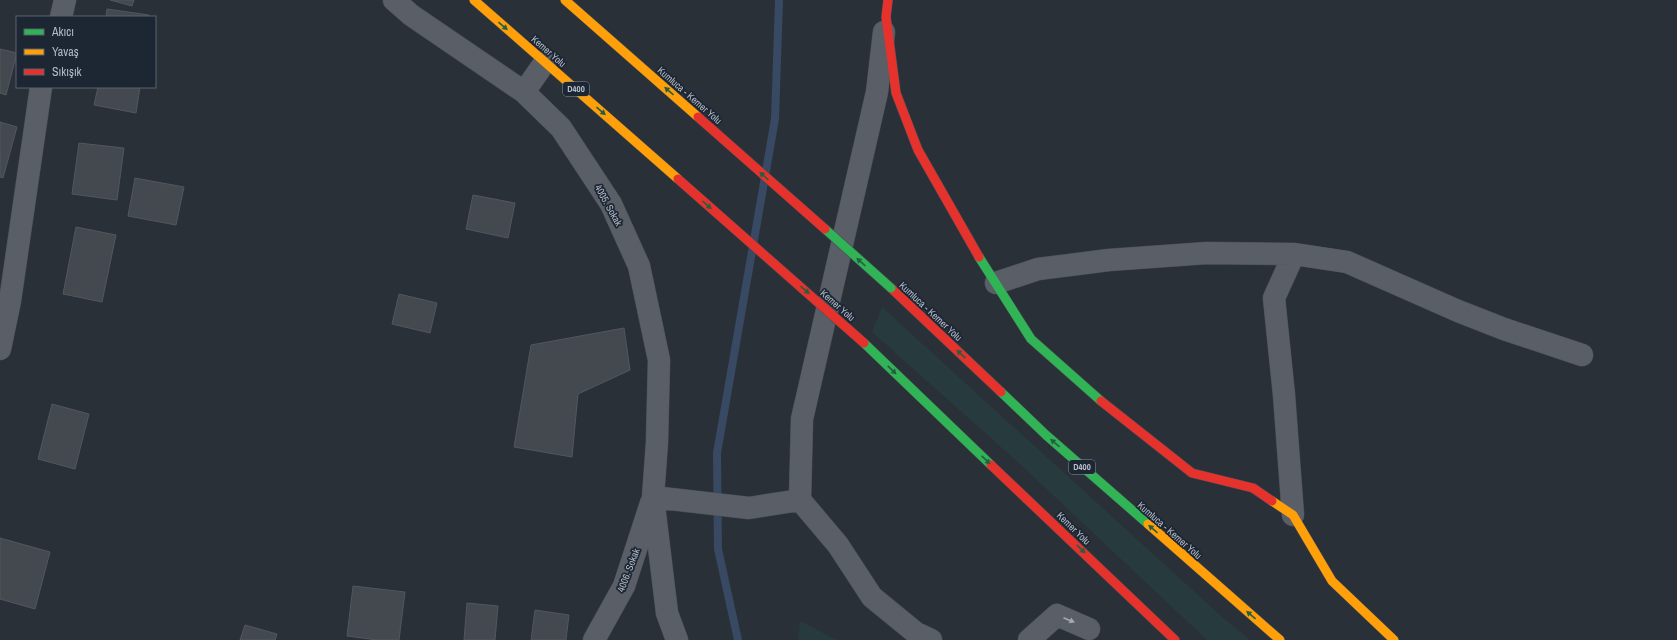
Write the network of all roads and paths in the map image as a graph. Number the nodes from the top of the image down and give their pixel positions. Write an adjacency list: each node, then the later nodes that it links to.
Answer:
1 (65, 0): 6 (street)
2 (394, 0): 9 (street, 4005. Sokak)
3 (474, 0): 7 (main road, Kemer Yolu / D400, one-way to 7)
4 (565, 0): 23 (main road, Kumluca - Kemer Yolu / D400, one-way to 4, bridge)
5 (887, 8): 11 (main road); 15 (street)
6 (61, 16)
7 (545, 62): 9 (street); 22 (main road, Kemer Yolu / D400, one-way to 22, bridge)
8 (41, 88): 12 (street)
9 (524, 92): 14 (street, 4005. Sokak)
10 (1294, 254): 11 (street); 13 (street); 16 (street)
11 (996, 283): 16 (main road)
12 (0, 349)
13 (1582, 355)
14 (653, 497): 15 (street); 18 (street, 4006. Sokak); 19 (street)
15 (800, 500): 20 (street)
16 (1293, 514): 24 (main road)
17 (1090, 629): 21 (street, one-way to 17)
18 (594, 640)
19 (677, 640)
20 (931, 640)
21 (1029, 640)
22 (1175, 640)
23 (1280, 640)
24 (1394, 640)

